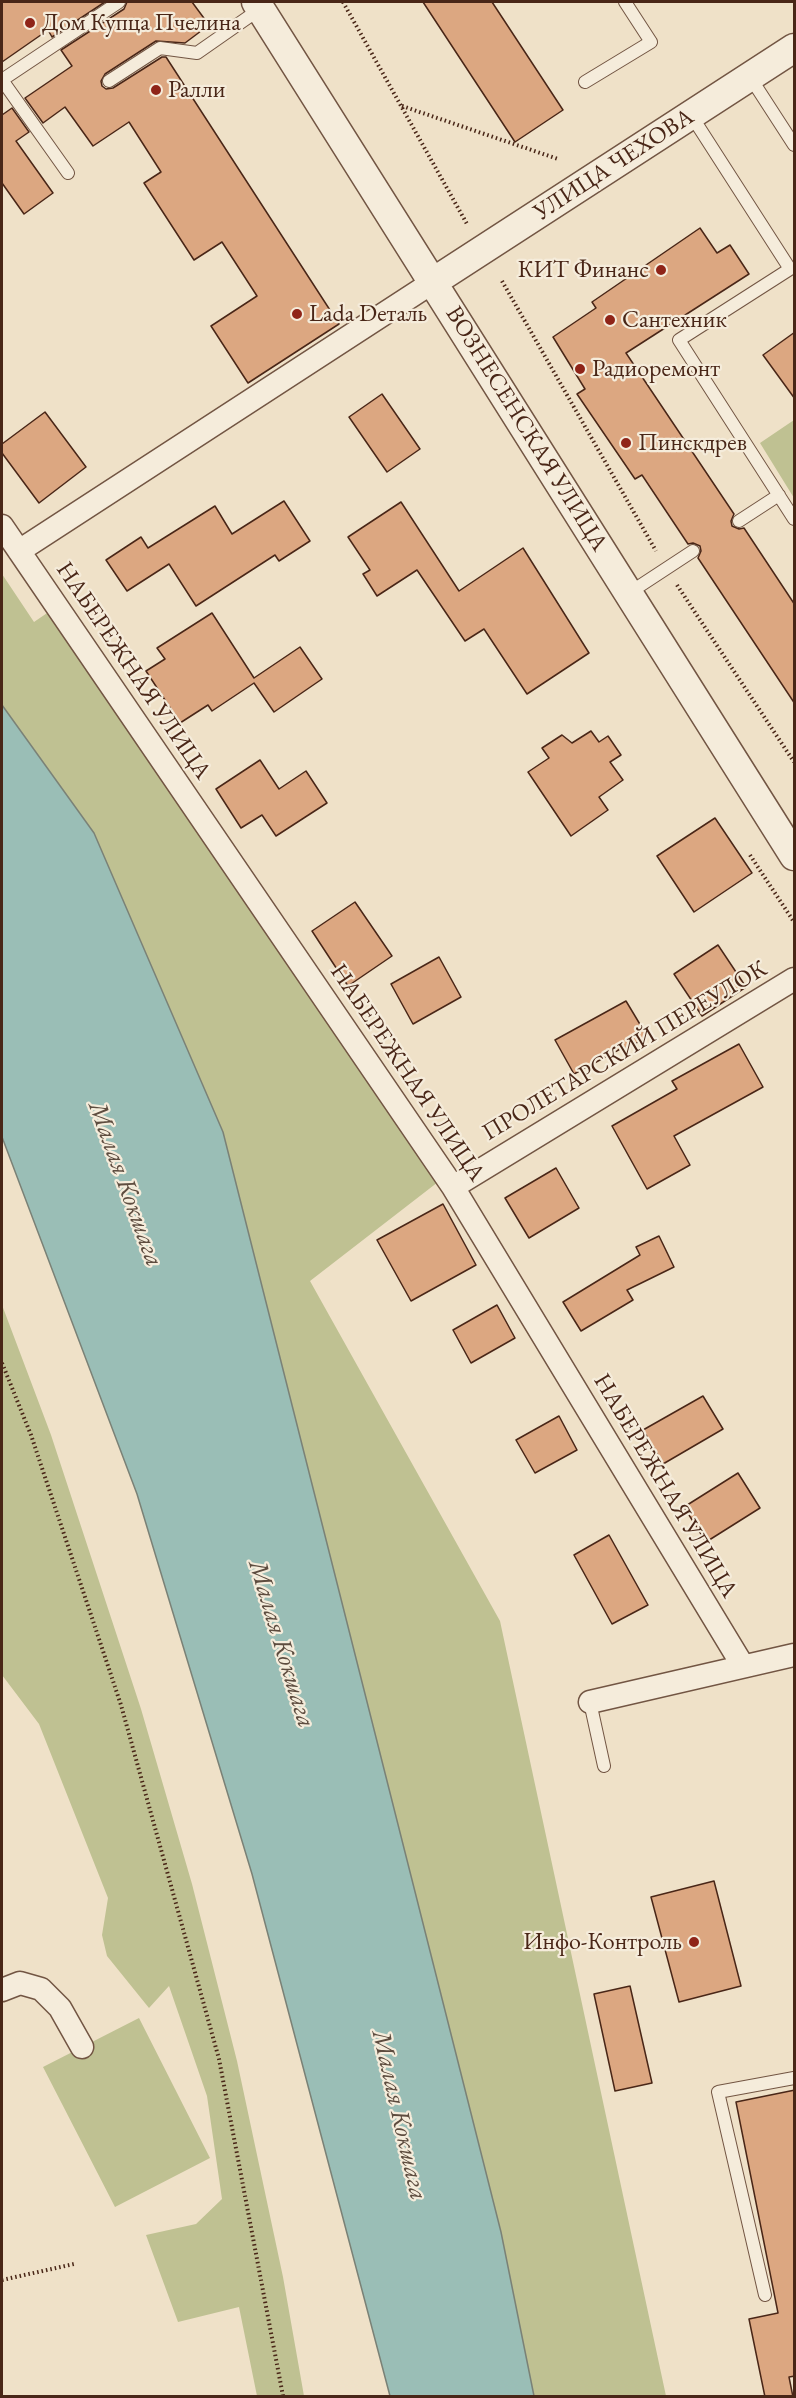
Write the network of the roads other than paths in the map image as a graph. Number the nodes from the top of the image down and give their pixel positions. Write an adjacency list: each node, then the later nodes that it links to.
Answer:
1 (119, 2): 6 (lane)
2 (625, 2): 8 (lane)
3 (258, 5): 7 (lane); 12 (street, ВОЗНЕСЕНСКАЯ УЛИЦА)
4 (795, 48): 5 (street, УЛИЦА ЧЕХОВА)
5 (750, 77): 9 (street, УЛИЦА ЧЕХОВА); 10 (lane)
6 (2, 80): 11 (lane)
7 (109, 81)
8 (585, 82)
9 (691, 115): 12 (street, УЛИЦА ЧЕХОВА); 13 (lane)
10 (795, 145)
11 (68, 173)
12 (433, 282): 17 (street); 19 (street, ВОЗНЕСЕНСКАЯ УЛИЦА)
13 (779, 495): 14 (lane); 15 (lane)
14 (795, 519)
15 (739, 521)
16 (2, 526): 17 (street, НАБЕРЕЖНАЯ УЛИЦА)
17 (19, 551): 22 (street, НАБЕРЕЖНАЯ УЛИЦА)
18 (693, 551): 19 (lane)
19 (629, 592): 20 (street, ВОЗНЕСЕНСКАЯ УЛИЦА)
20 (795, 856)
21 (795, 979): 22 (street, ПРОЛЕТАРСКИЙ ПЕРЕУЛОК)
22 (453, 1187): 24 (street, НАБЕРЕЖНАЯ УЛИЦА)
23 (795, 1655): 24 (street)
24 (743, 1666): 25 (street)
25 (590, 1702): 26 (lane)
26 (604, 1766)
27 (2, 1990): 28 (street)
28 (82, 2047)
29 (795, 2078): 30 (lane)
30 (765, 2295)

